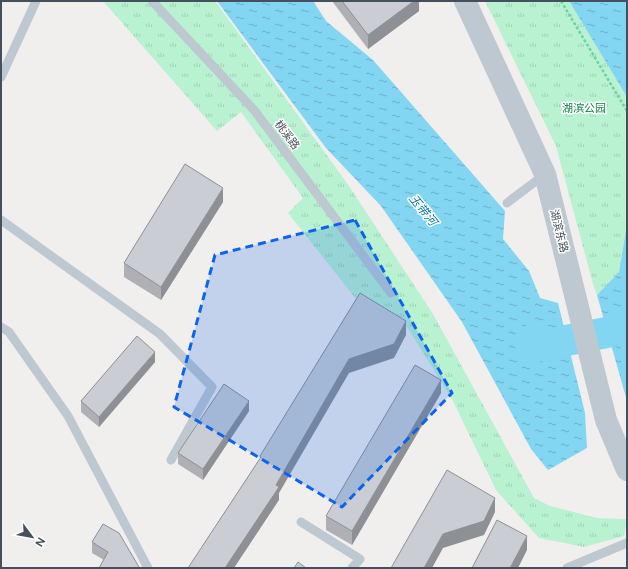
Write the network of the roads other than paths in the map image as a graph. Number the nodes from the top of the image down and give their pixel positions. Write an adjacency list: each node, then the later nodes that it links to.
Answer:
1 (36, 1): 4 (lane)
2 (152, 1): 8 (lane, 桃溪路)
3 (465, 1): 5 (street, 湖滨东路)
4 (1, 77)
5 (545, 174): 6 (lane); 11 (street, 湖滨东路)
6 (507, 203)
7 (1, 220): 10 (lane)
8 (391, 293)
9 (1, 327): 14 (lane)
10 (171, 460)
11 (627, 470)
12 (301, 522): 15 (lane)
13 (627, 543): 16 (lane)
14 (148, 568)
15 (352, 568)
16 (567, 568)

